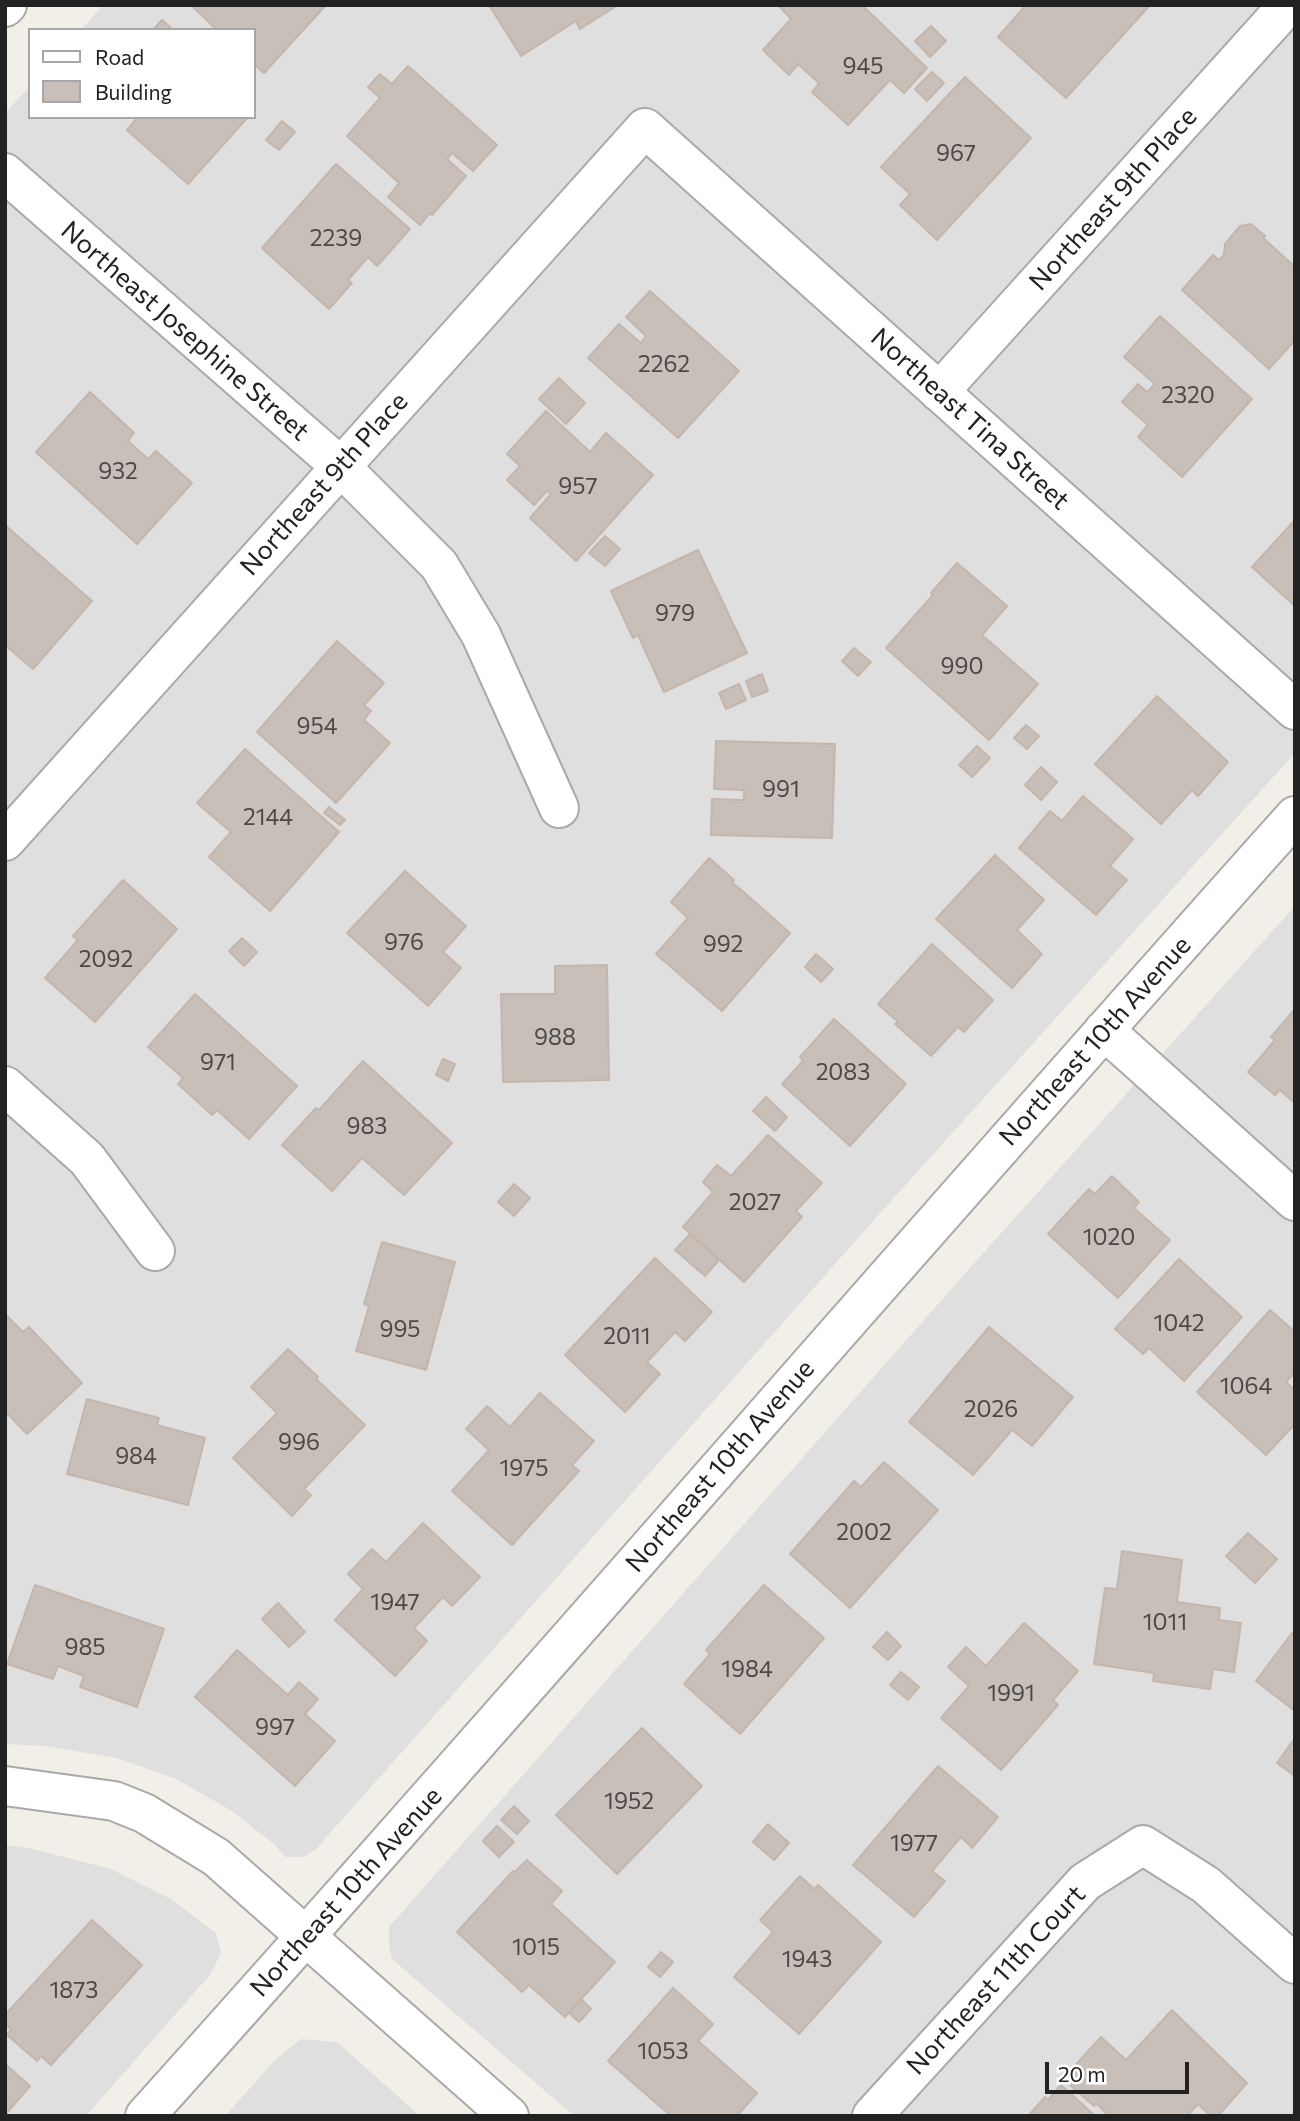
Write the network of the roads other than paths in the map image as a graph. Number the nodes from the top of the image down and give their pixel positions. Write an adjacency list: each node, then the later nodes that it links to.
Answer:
1 (1288, 5): 4 (street, Northeast 9th Place)
2 (645, 128): 4 (street, Northeast Tina Street); 5 (street, Northeast 9th Place)
3 (5, 173): 5 (street, Northeast Josephine Street)
4 (939, 392): 6 (street, Northeast Tina Street)
5 (340, 466): 7 (street, Northeast Josephine Street); 9 (street, Northeast 9th Place)
6 (1295, 710)
7 (559, 808)
8 (1295, 816): 10 (street, Northeast 10th Avenue)
9 (5, 841)
10 (1104, 1030): 12 (street); 15 (street, Northeast 10th Avenue)
11 (5, 1086): 13 (street)
12 (1295, 1201)
13 (155, 1251)
14 (5, 1786): 15 (street)
15 (306, 1937): 17 (street, Northeast 10th Avenue); 18 (street)
16 (1295, 1964): 19 (street, Northeast 11th Court)
17 (145, 2116)
18 (509, 2116)
19 (872, 2116)

